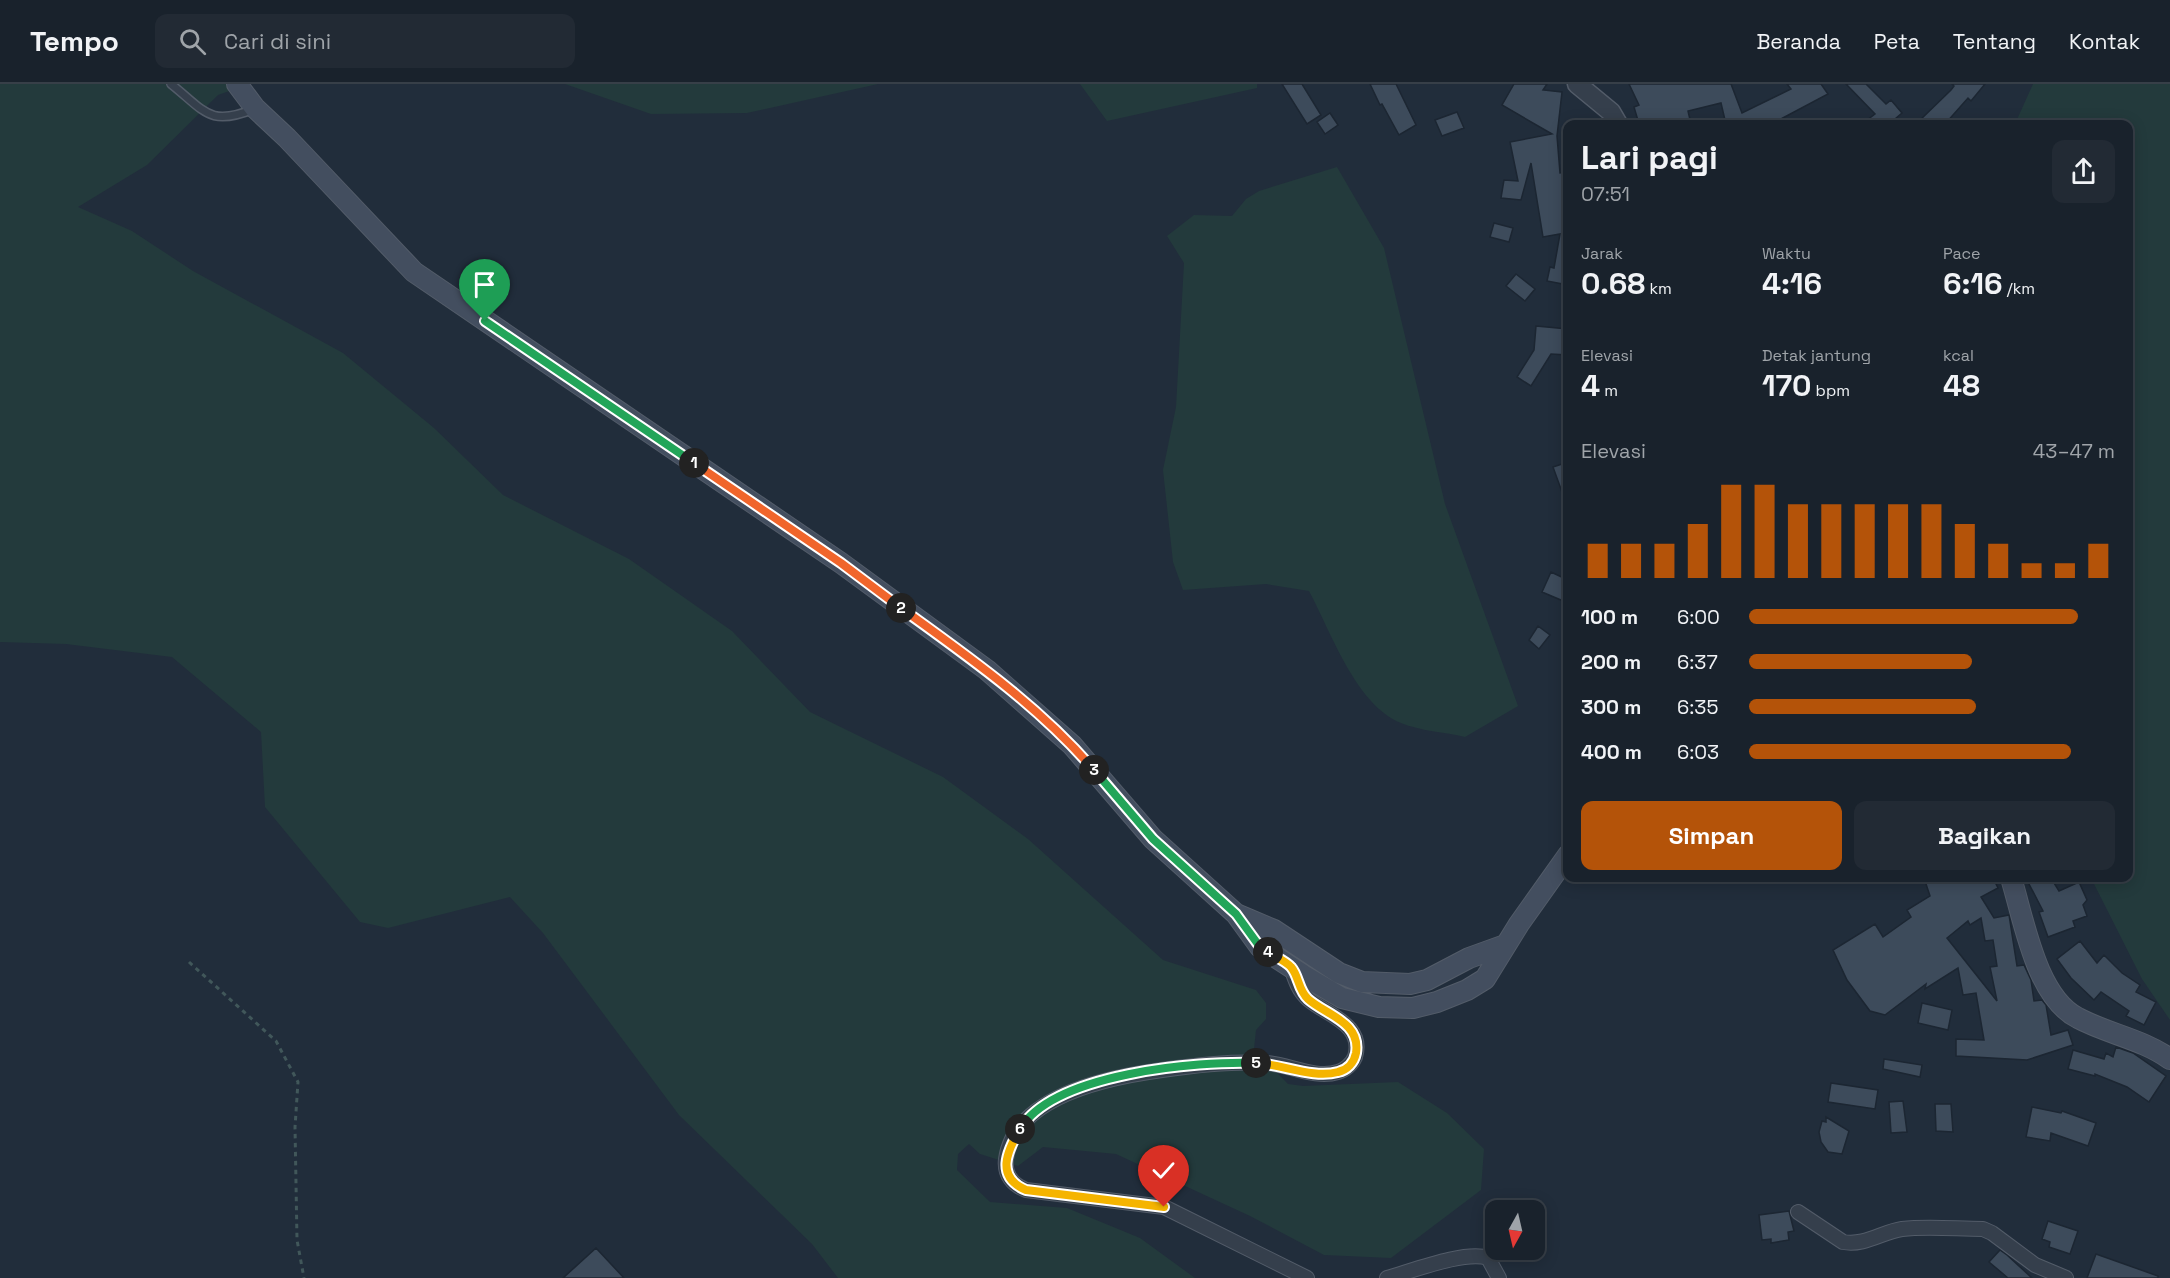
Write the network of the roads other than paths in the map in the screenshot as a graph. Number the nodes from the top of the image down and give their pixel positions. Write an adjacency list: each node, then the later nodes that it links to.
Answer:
1 (171, 84): 4 (lane)
2 (237, 84): 4 (main road)
3 (1577, 84): 5 (street)
4 (255, 108): 8 (main road)
5 (1616, 120)
6 (1563, 862): 9 (main road)
7 (2012, 882): 11 (main road)
8 (1236, 914): 9 (main road); 10 (main road)
9 (1506, 945): 10 (main road)
10 (1291, 967): 13 (street)
11 (2170, 1059)
12 (1798, 1212): 16 (street)
13 (1307, 1278)
14 (1387, 1278): 15 (street)
15 (1499, 1278)
16 (2066, 1278)

